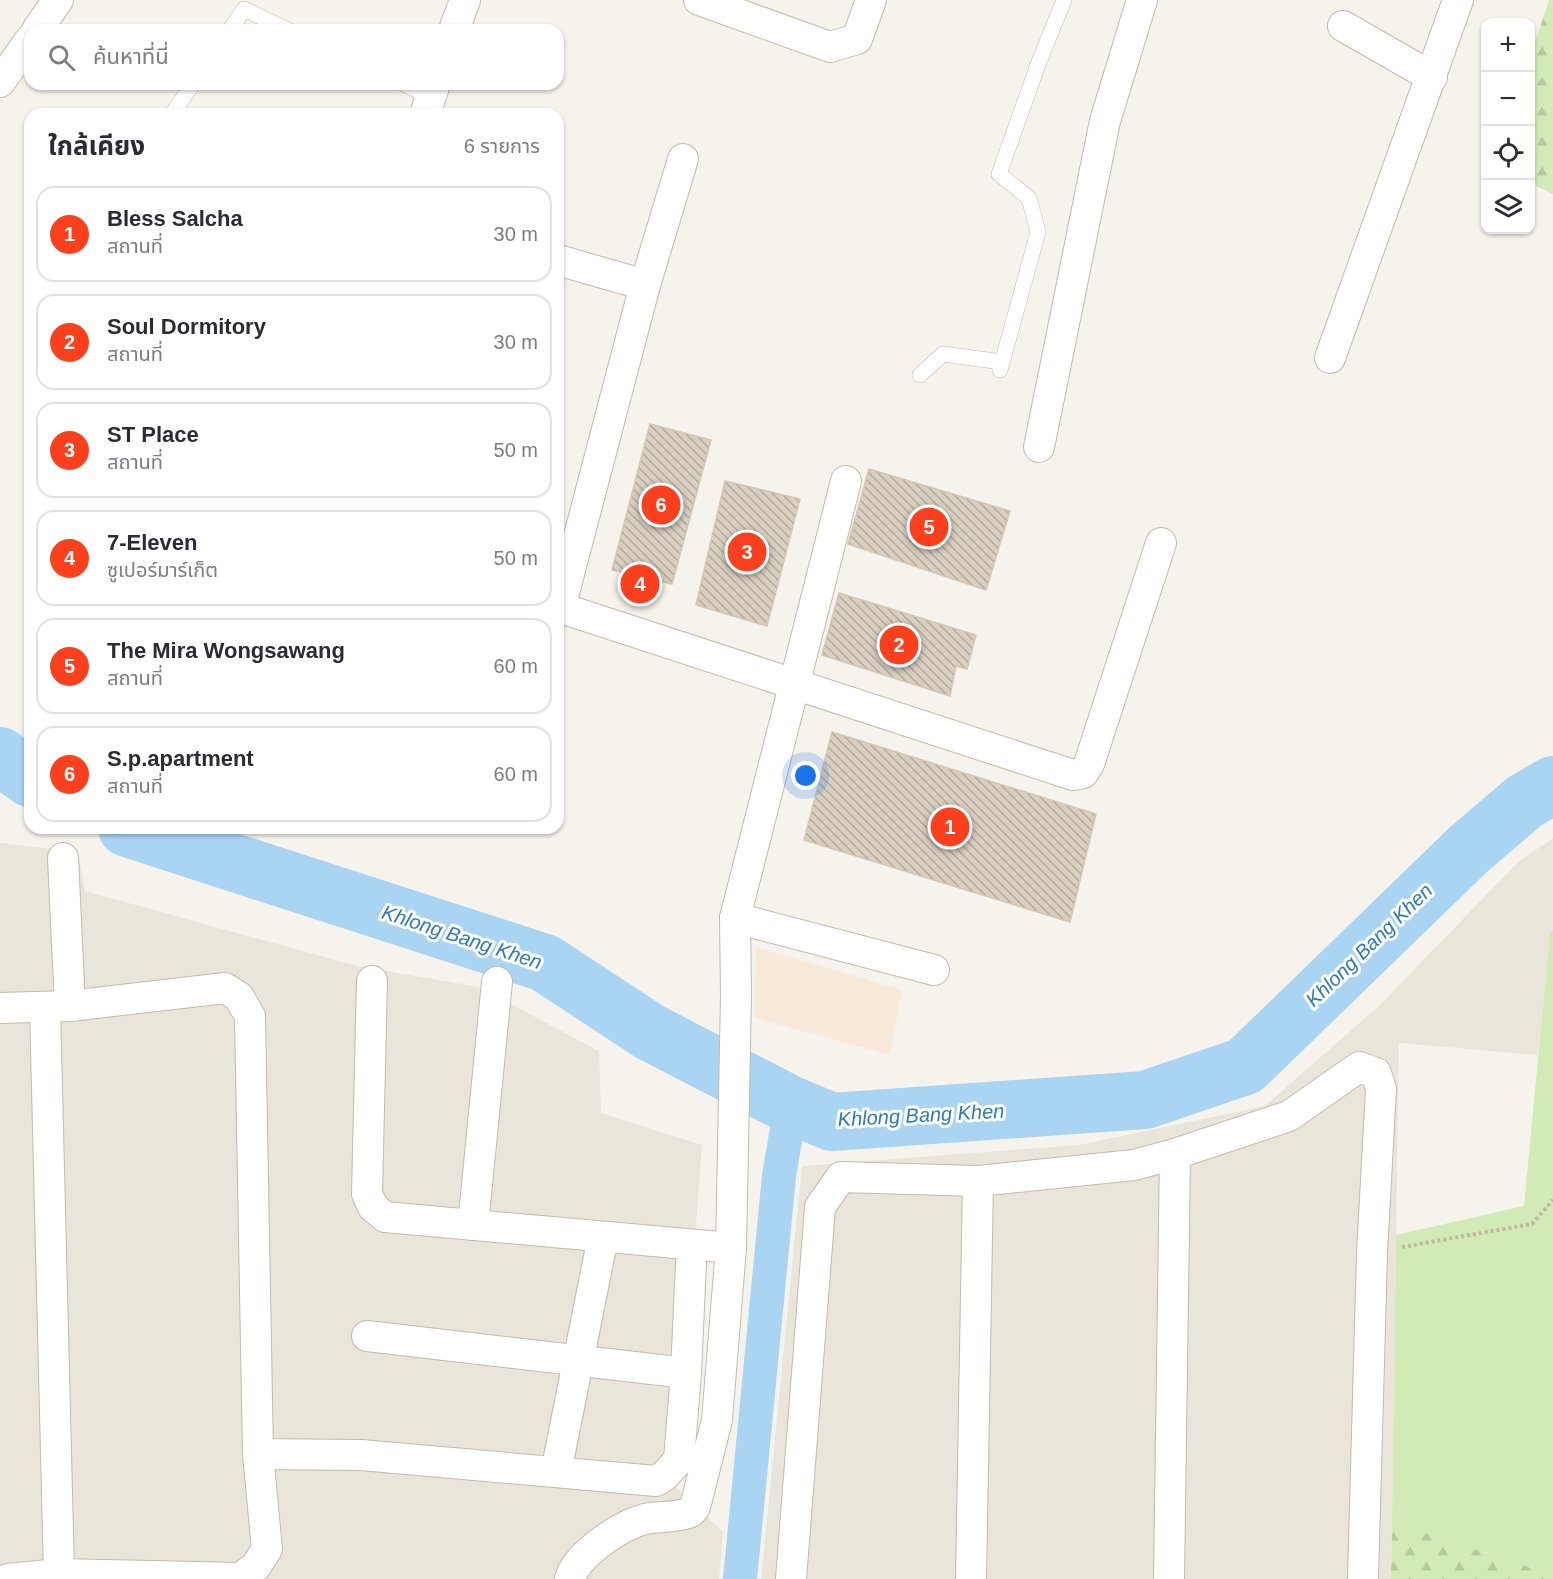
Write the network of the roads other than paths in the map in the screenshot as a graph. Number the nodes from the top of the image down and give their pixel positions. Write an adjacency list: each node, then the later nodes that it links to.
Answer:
1 (58, 0): 8 (street)
2 (465, 0): 11 (street)
3 (699, 0): 4 (street)
4 (871, 0)
5 (1064, 0): 24 (lane)
6 (1142, 0): 25 (street)
7 (1458, 0): 14 (street)
8 (41, 24)
9 (234, 24): 10 (lane)
10 (275, 24)
11 (456, 24)
12 (1343, 26): 14 (street)
13 (24, 48): 15 (street)
14 (1432, 77): 23 (street)
15 (0, 82)
16 (189, 90): 19 (lane)
17 (415, 90): 18 (lane)
18 (430, 98)
19 (176, 108)
20 (683, 159): 22 (street)
21 (564, 262): 22 (street)
22 (645, 285): 28 (street)
23 (1330, 358)
24 (920, 375)
25 (1039, 447)
26 (846, 481): 30 (street)
27 (1161, 543): 30 (street)
28 (564, 589)
29 (564, 610): 30 (street)
30 (794, 683): 32 (street)
31 (63, 858): 36 (street)
32 (735, 918): 33 (street); 42 (street)
33 (934, 970)
34 (372, 981): 40 (street)
35 (497, 982): 40 (street)
36 (58, 1007): 37 (street); 47 (street); 49 (street)
37 (0, 1008)
38 (1175, 1154): 39 (street); 55 (street); 56 (street)
39 (978, 1181): 53 (street); 54 (street)
40 (473, 1225): 41 (street)
41 (603, 1237): 42 (street); 45 (street)
42 (731, 1248): 52 (street)
43 (691, 1263): 46 (street)
44 (367, 1336): 45 (street)
45 (578, 1360): 46 (street); 48 (street)
46 (686, 1373): 48 (street)
47 (258, 1454): 48 (street); 50 (street)
48 (556, 1472)
49 (58, 1574): 50 (street); 51 (street)
50 (162, 1578)
51 (8, 1579)
52 (570, 1579)
53 (791, 1579)
54 (971, 1579)
55 (1169, 1579)
56 (1363, 1579)

